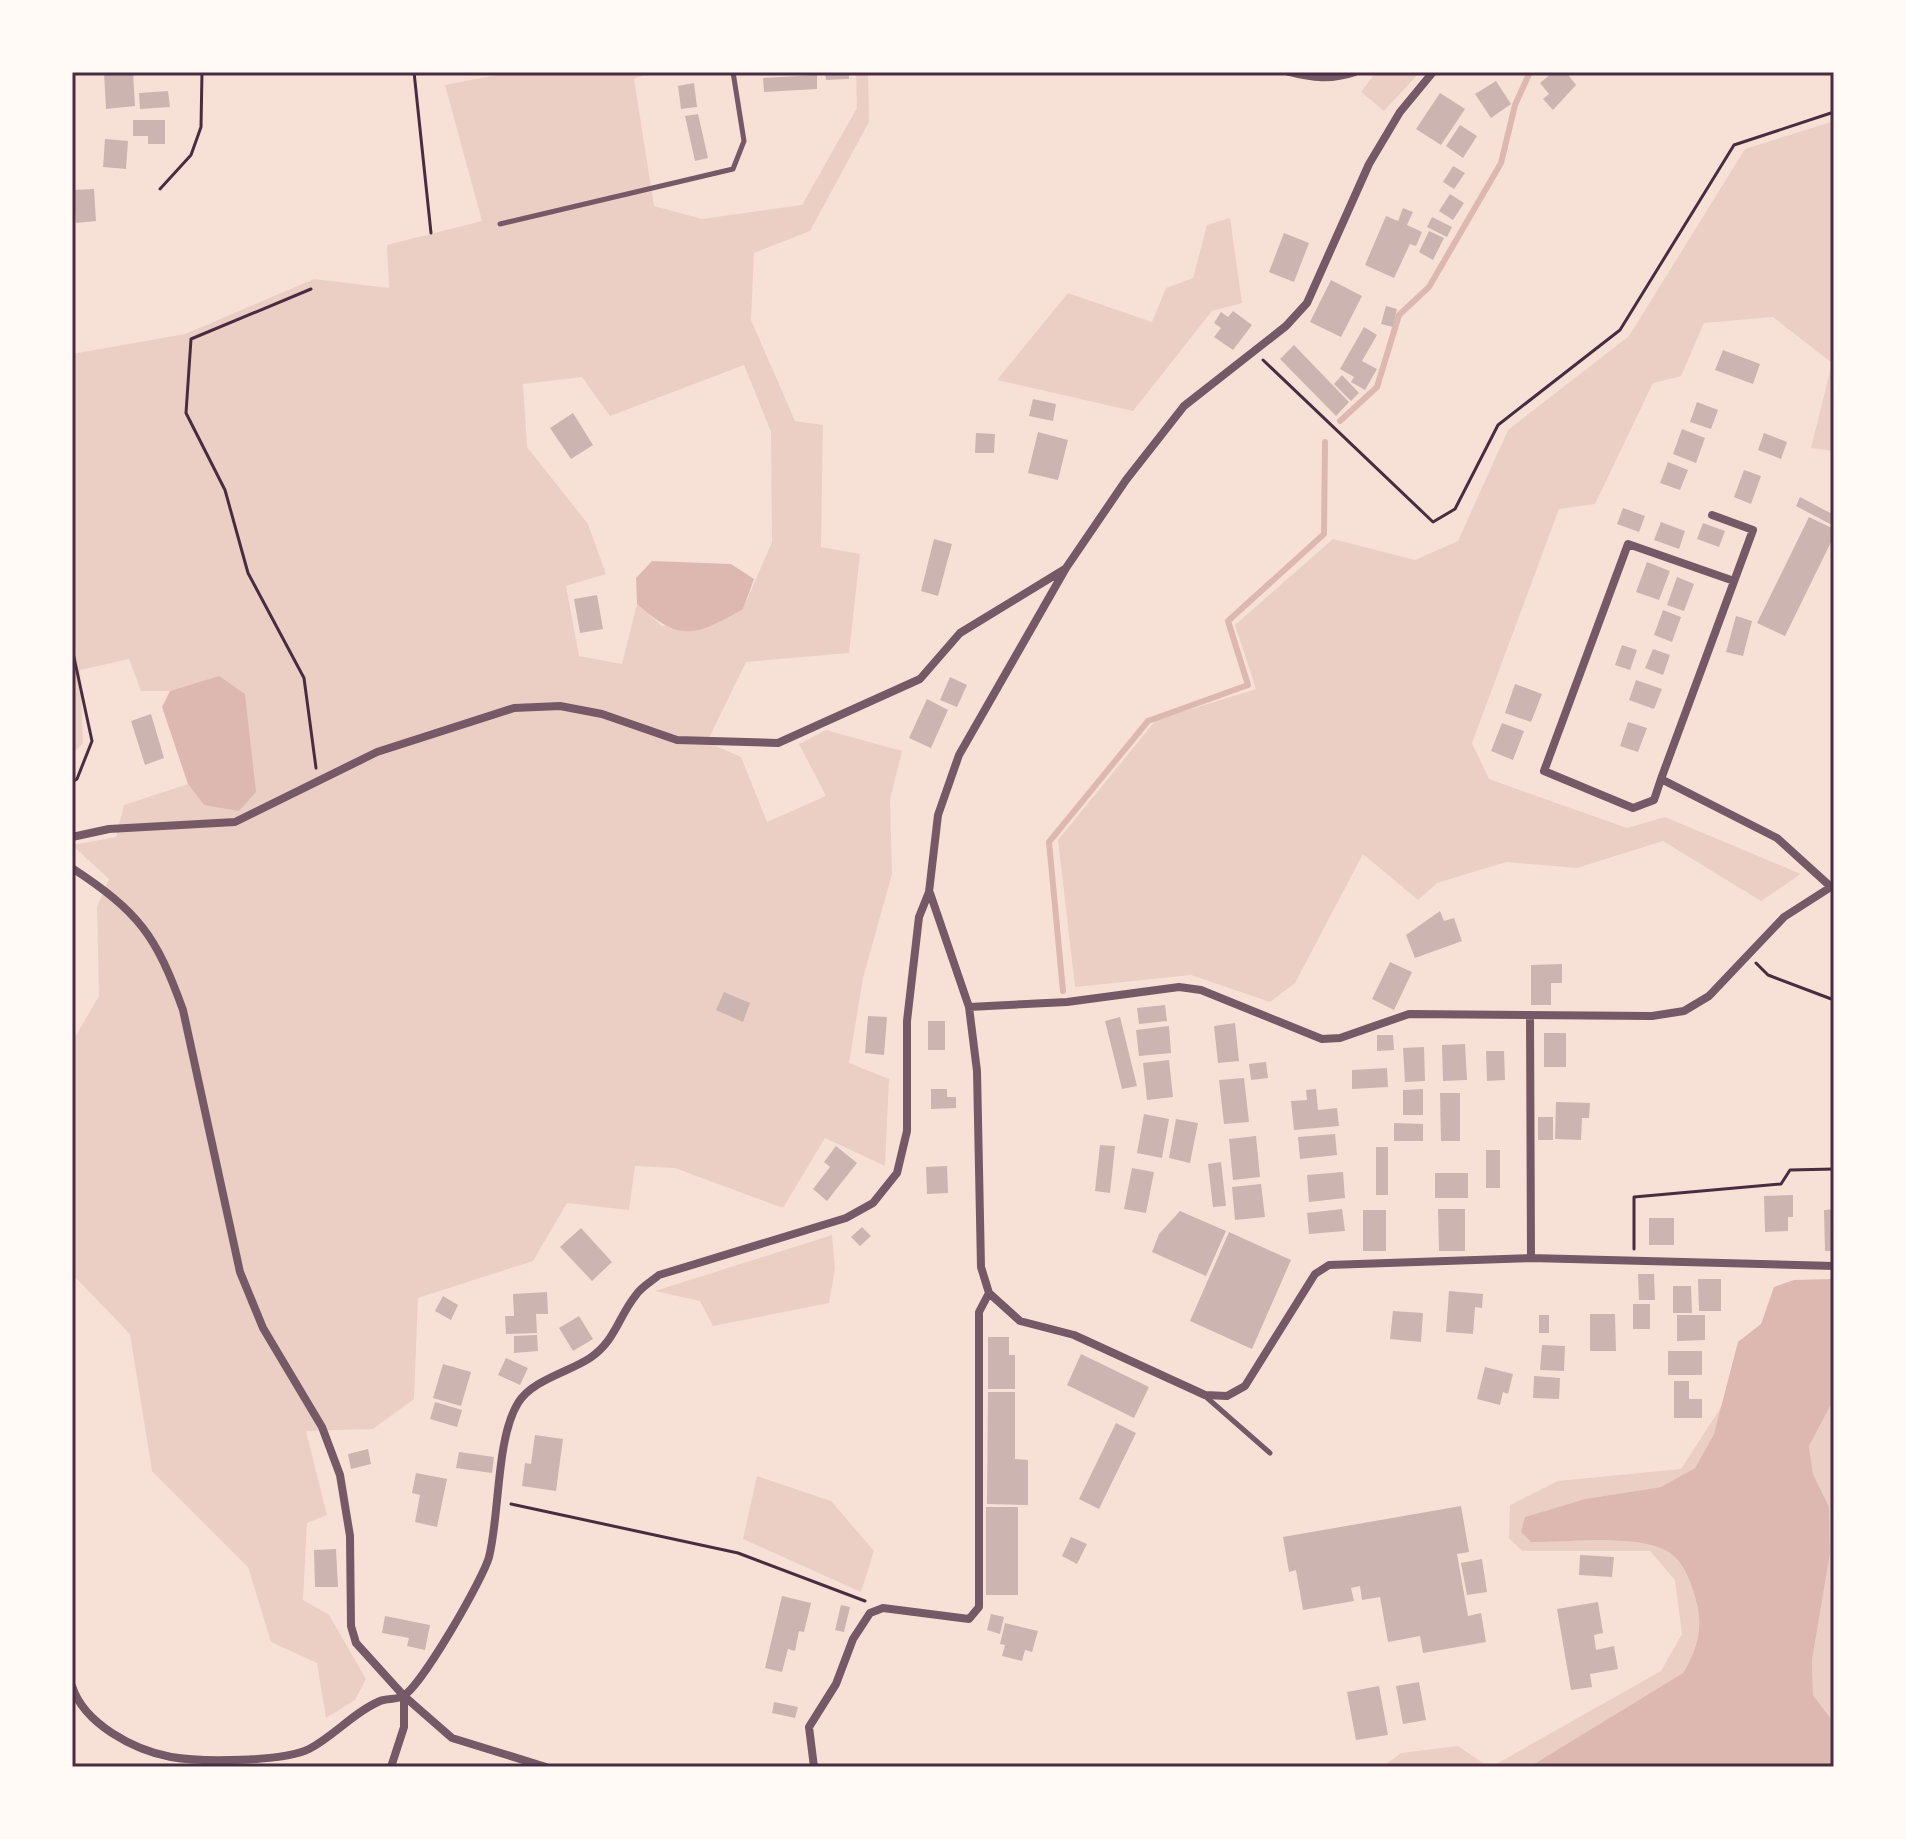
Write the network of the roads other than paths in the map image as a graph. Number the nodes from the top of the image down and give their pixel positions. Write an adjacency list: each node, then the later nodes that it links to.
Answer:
1 (733, 72): 5 (lane)
2 (1289, 72): 3 (street)
3 (1355, 72)
4 (1433, 72): 7 (street)
5 (500, 224)
6 (1712, 515): 8 (street)
7 (1066, 568): 10 (street); 13 (street)
8 (1734, 581): 9 (street); 9 (street)
9 (1661, 779): 12 (street)
10 (72, 837)
11 (72, 868): 22 (street)
12 (1832, 886): 15 (street)
13 (929, 892): 14 (street); 22 (street)
14 (969, 1007): 15 (street); 18 (street)
15 (1530, 1015): 16 (street)
16 (1531, 1258): 17 (street); 19 (street)
17 (1834, 1266)
18 (989, 1293): 19 (street); 25 (street)
19 (1205, 1395): 20 (lane)
20 (1270, 1453)
21 (72, 1686): 22 (street)
22 (404, 1696): 23 (street); 24 (street)
23 (391, 1767)
24 (546, 1767)
25 (814, 1767)

